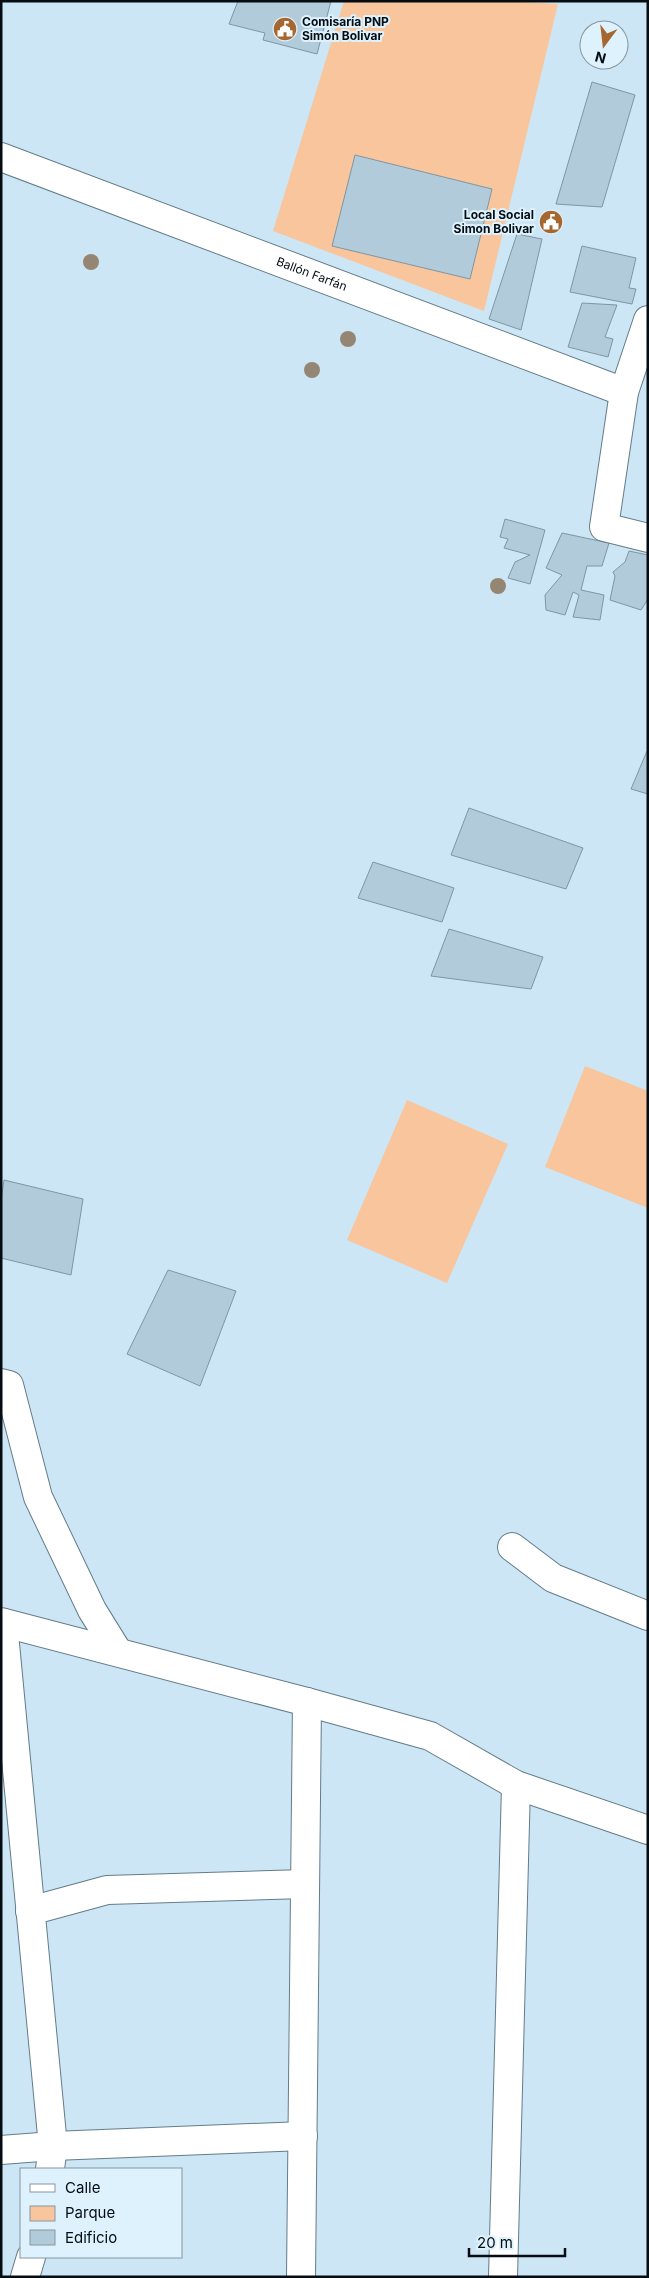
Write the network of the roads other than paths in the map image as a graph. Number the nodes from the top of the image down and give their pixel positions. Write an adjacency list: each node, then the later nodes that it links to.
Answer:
1 (1, 158): 3 (street, Ballón Farfán)
2 (648, 320): 3 (street)
3 (624, 392): 4 (street)
4 (648, 538)
5 (1, 1383): 9 (street)
6 (512, 1547): 7 (street)
7 (648, 1616)
8 (2, 1623): 9 (street); 14 (street)
9 (118, 1652): 10 (street)
10 (307, 1702): 11 (street); 13 (street)
11 (516, 1785): 12 (street); 21 (street)
12 (648, 1830)
13 (305, 1884): 14 (street); 15 (street)
14 (30, 1911): 17 (street)
15 (303, 2136): 17 (street); 20 (street)
16 (1, 2150): 17 (street)
17 (51, 2157)
18 (31, 2258): 19 (street)
19 (25, 2277)
20 (301, 2277)
21 (503, 2277)

